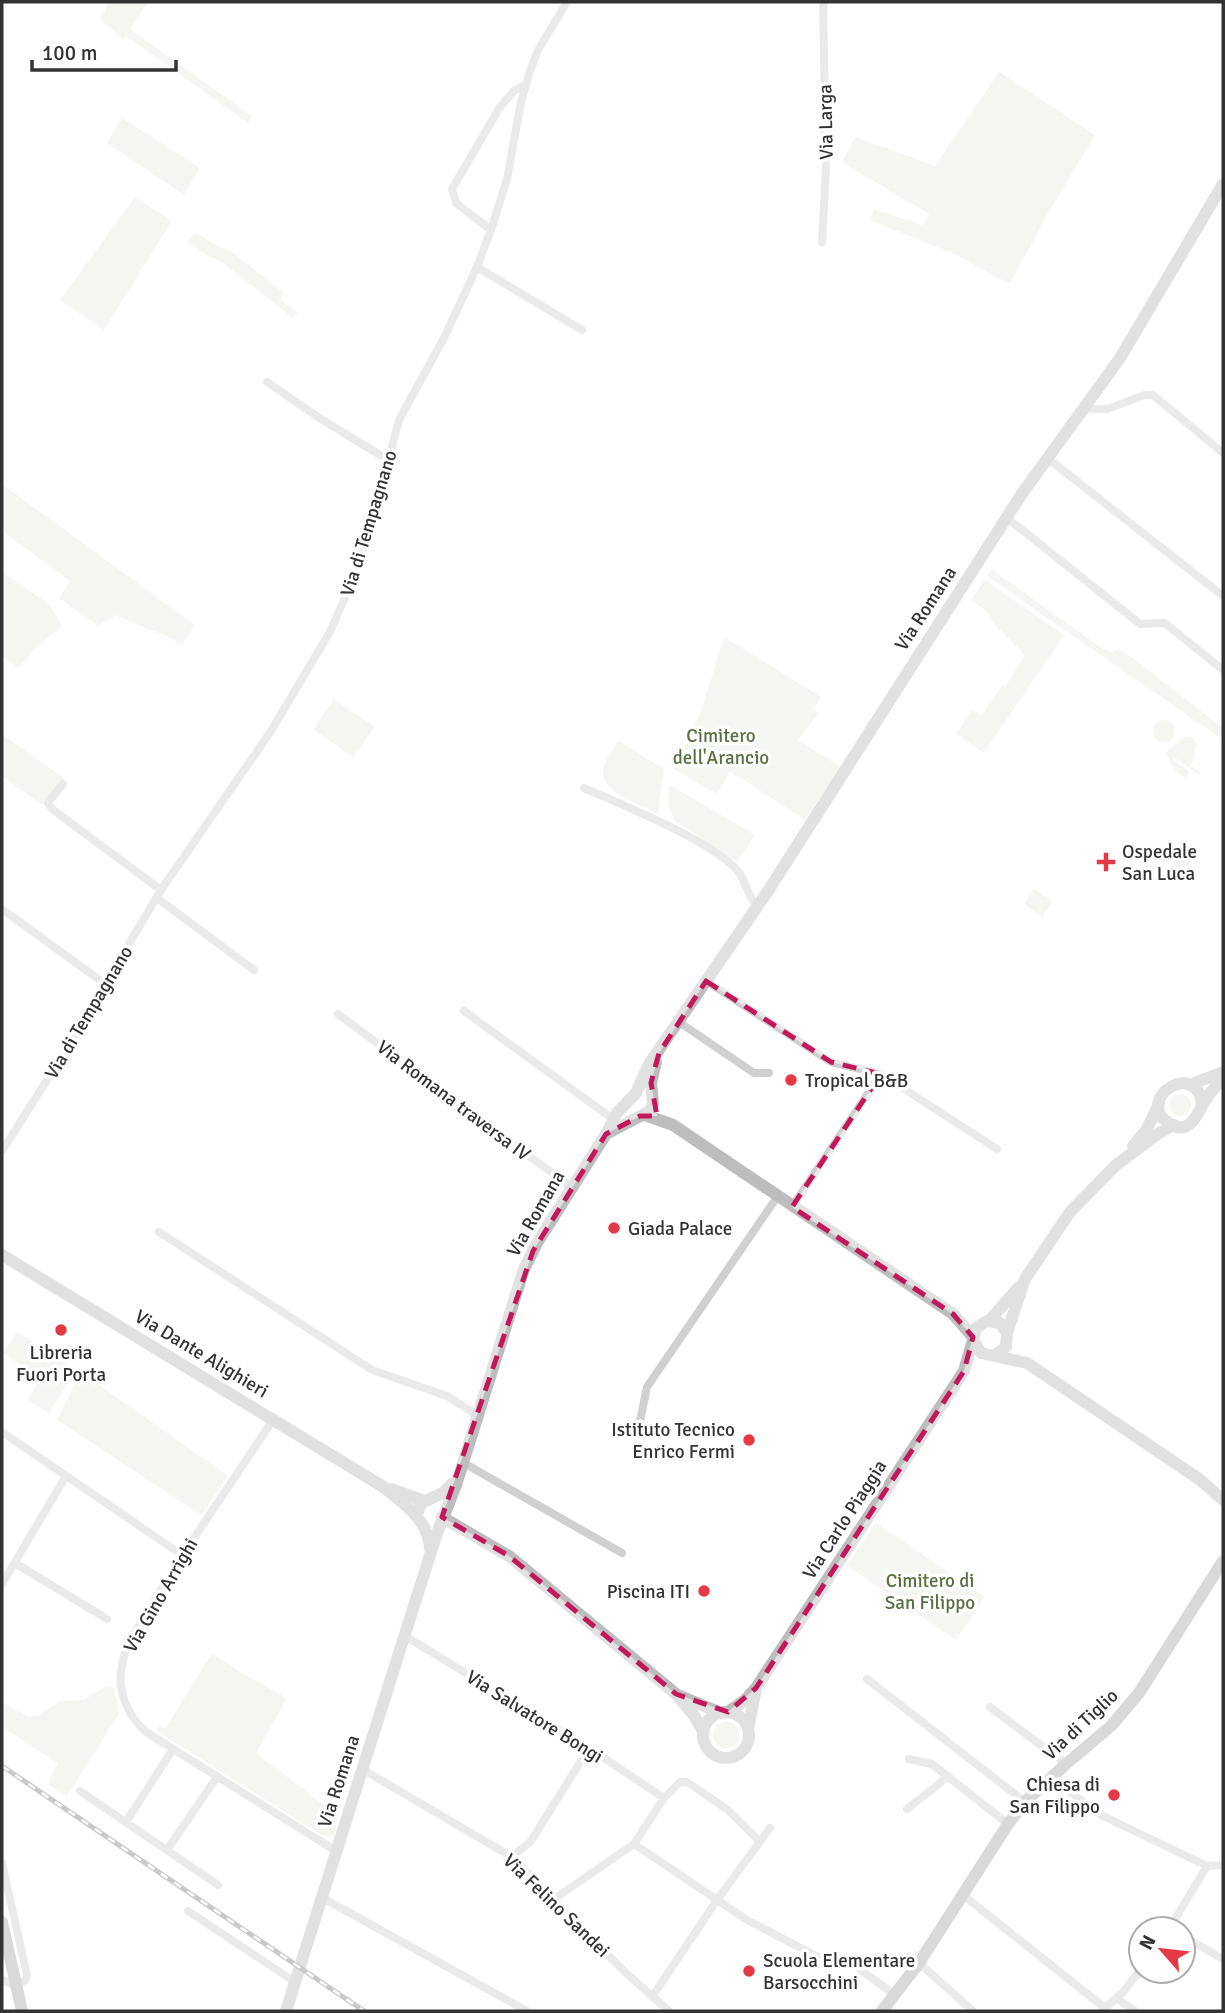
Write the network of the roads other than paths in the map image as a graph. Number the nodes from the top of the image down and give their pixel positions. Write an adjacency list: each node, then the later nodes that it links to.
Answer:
1 (567, 2): 3 (street, Via di Tempagnano)
2 (823, 2): 6 (street, Via Larga)
3 (525, 86): 5 (street, Via di Tempagnano); 5 (street)
4 (1223, 184): 10 (main road, Via Romana)
5 (491, 230): 7 (street, Via di Tempagnano)
6 (822, 242)
7 (477, 267): 8 (street); 13 (street, Via di Tempagnano)
8 (582, 330)
9 (267, 382): 13 (street)
10 (1082, 409): 11 (street); 12 (main road, Via Romana)
11 (1223, 453)
12 (1046, 457): 14 (main road, Via Romana); 15 (street)
13 (388, 460): 19 (street, Via di Tempagnano)
14 (1006, 517): 16 (street); 20 (main road, Via Romana)
15 (1223, 596)
16 (1223, 670)
17 (63, 784): 19 (street)
18 (584, 788): 20 (street)
19 (159, 894): 22 (street); 24 (street, Via di Tempagnano)
20 (758, 906): 23 (main road, Via Romana)
21 (2, 909): 24 (street)
22 (254, 970)
23 (706, 981): 27 (main road, Via Romana); 31 (street)
24 (105, 984): 44 (street, Via di Tempagnano)
25 (464, 1011): 39 (street)
26 (338, 1014): 46 (street, Via Romana traversa IV)
27 (679, 1022): 28 (main road, Via Romana); 30 (street)
28 (659, 1053): 34 (main road, Via Romana); 35 (main road, Via Romana)
29 (1223, 1072): 33 (main road)
30 (769, 1073)
31 (881, 1074): 43 (street); 48 (street)
32 (1223, 1078): 37 (main road)
33 (1189, 1085): 36 (main road); 37 (main road)
34 (633, 1096): 35 (main road); 38 (main road); 39 (main road, Via Romana)
35 (653, 1101): 38 (main road, Via Romana); 40 (main road)
36 (1159, 1104): 41 (main road); 45 (main road)
37 (1202, 1105): 41 (main road)
38 (642, 1116): 40 (main road); 42 (main road, Via Romana)
39 (613, 1119): 42 (main road, Via Romana)
40 (673, 1125): 47 (main road)
41 (1174, 1125): 45 (main road)
42 (606, 1134): 46 (main road, Via Romana)
43 (997, 1149)
44 (2, 1151)
45 (1116, 1165): 51 (main road)
46 (571, 1187): 59 (main road, Via Romana)
47 (777, 1197): 48 (main road); 61 (street)
48 (792, 1207): 52 (main road)
49 (159, 1232): 59 (street)
50 (2, 1255): 60 (main road, Via Dante Alighieri)
51 (1025, 1279): 53 (main road); 54 (main road)
52 (953, 1314): 53 (main road); 55 (main road)
53 (986, 1322): 54 (main road); 55 (main road)
54 (1008, 1336): 56 (main road); 57 (main road)
55 (973, 1338): 56 (main road); 58 (main road)
56 (993, 1355): 57 (main road); 58 (main road)
57 (1027, 1363): 66 (main road)
58 (964, 1371): 82 (main road, Via Carlo Piaggia)
59 (477, 1415): 63 (main road, Via Romana)
60 (274, 1418): 67 (main road, Via Dante Alighieri); 74 (street, Via Gino Arrighi)
61 (639, 1431)
62 (2, 1432): 64 (street)
63 (462, 1461): 65 (main road, Via Romana); 73 (street)
64 (66, 1476): 74 (street); 77 (street)
65 (457, 1477): 69 (main road); 71 (main road, Via Romana)
66 (1199, 1479): 68 (main road); 70 (main road)
67 (383, 1486): 69 (main road, Via Dante Alighieri); 72 (main road, Via Dante Alighieri)
68 (1223, 1489)
69 (427, 1500): 71 (main road); 72 (main road)
70 (1223, 1500)
71 (442, 1517): 72 (main road); 76 (main road, Via Romana); 83 (main road)
72 (419, 1519): 76 (main road, Via Romana)
73 (622, 1553)
74 (182, 1555): 89 (street, Via Gino Arrighi)
75 (1223, 1561): 91 (main road, Via di Tiglio)
76 (429, 1562): 80 (main road, Via Romana)
77 (15, 1563): 78 (street); 79 (street)
78 (2, 1584)
79 (107, 1619)
80 (405, 1636): 88 (street, Via Salvatore Bongi); 92 (main road, Via Romana)
81 (867, 1679): 98 (street)
82 (756, 1688): 85 (main road, Via Carlo Piaggia); 86 (main road, Via Carlo Piaggia)
83 (676, 1694): 85 (main road); 87 (main road)
84 (990, 1707): 91 (street)
85 (725, 1712): 86 (main road); 87 (main road)
86 (748, 1730): 87 (main road)
87 (704, 1731)
88 (589, 1748): 97 (street, Via Salvatore Bongi); 107 (street)
89 (173, 1749): 94 (street, Via Gino Arrighi); 100 (street)
90 (909, 1759): 93 (street)
91 (1066, 1764): 95 (main road, Via di Tiglio)
92 (362, 1769): 106 (main road, Via Romana); 107 (street, Via Felino Sandei)
93 (947, 1776): 99 (street); 101 (street)
94 (217, 1777): 105 (street); 106 (street, Via Gino Arrighi)
95 (1050, 1778): 98 (main road, Via di Tiglio); 109 (street)
96 (80, 1791): 100 (street)
97 (664, 1798): 103 (street); 104 (street)
98 (1025, 1802): 101 (main road, Via di Tiglio)
99 (907, 1810)
100 (126, 1822): 105 (street)
101 (1008, 1825): 112 (main road, Via di Tiglio)
102 (770, 1828): 103 (street)
103 (760, 1842): 115 (street)
104 (634, 1844): 114 (street); 115 (street)
105 (167, 1850): 111 (street)
106 (336, 1851): 113 (main road, Via Romana)
107 (512, 1857): 114 (street, Via Felino Sandei)
108 (2, 1863): 125 (street)
109 (1207, 1866): 110 (street); 117 (street)
110 (1223, 1866)
111 (218, 1885)
112 (963, 1895): 121 (main road, Via di Tiglio); 129 (street)
113 (321, 1897): 123 (main road, Via Romana); 132 (street)
114 (554, 1899): 127 (street, Via Felino Sandei)
115 (717, 1900): 126 (street); 127 (street)
116 (188, 1911): 123 (street)
117 (1178, 1915)
118 (2, 1922): 125 (main road)
119 (1197, 1944): 120 (street)
120 (1223, 1959)
121 (919, 1963): 126 (main road, Via di Tiglio); 135 (street)
122 (2, 1980): 125 (street)
123 (295, 1982): 131 (main road, Via Romana)
124 (1127, 1985): 128 (street)
125 (16, 1986): 130 (main road)
126 (895, 1995): 134 (main road, Via di Tiglio)
127 (652, 1997): 133 (street, Via Felino Sandei)
128 (1116, 1998): 129 (street); 136 (street)
129 (1103, 2009)
130 (22, 2011)
131 (286, 2011)
132 (527, 2011)
133 (670, 2011)
134 (882, 2011)
135 (973, 2011)
136 (1135, 2011)

